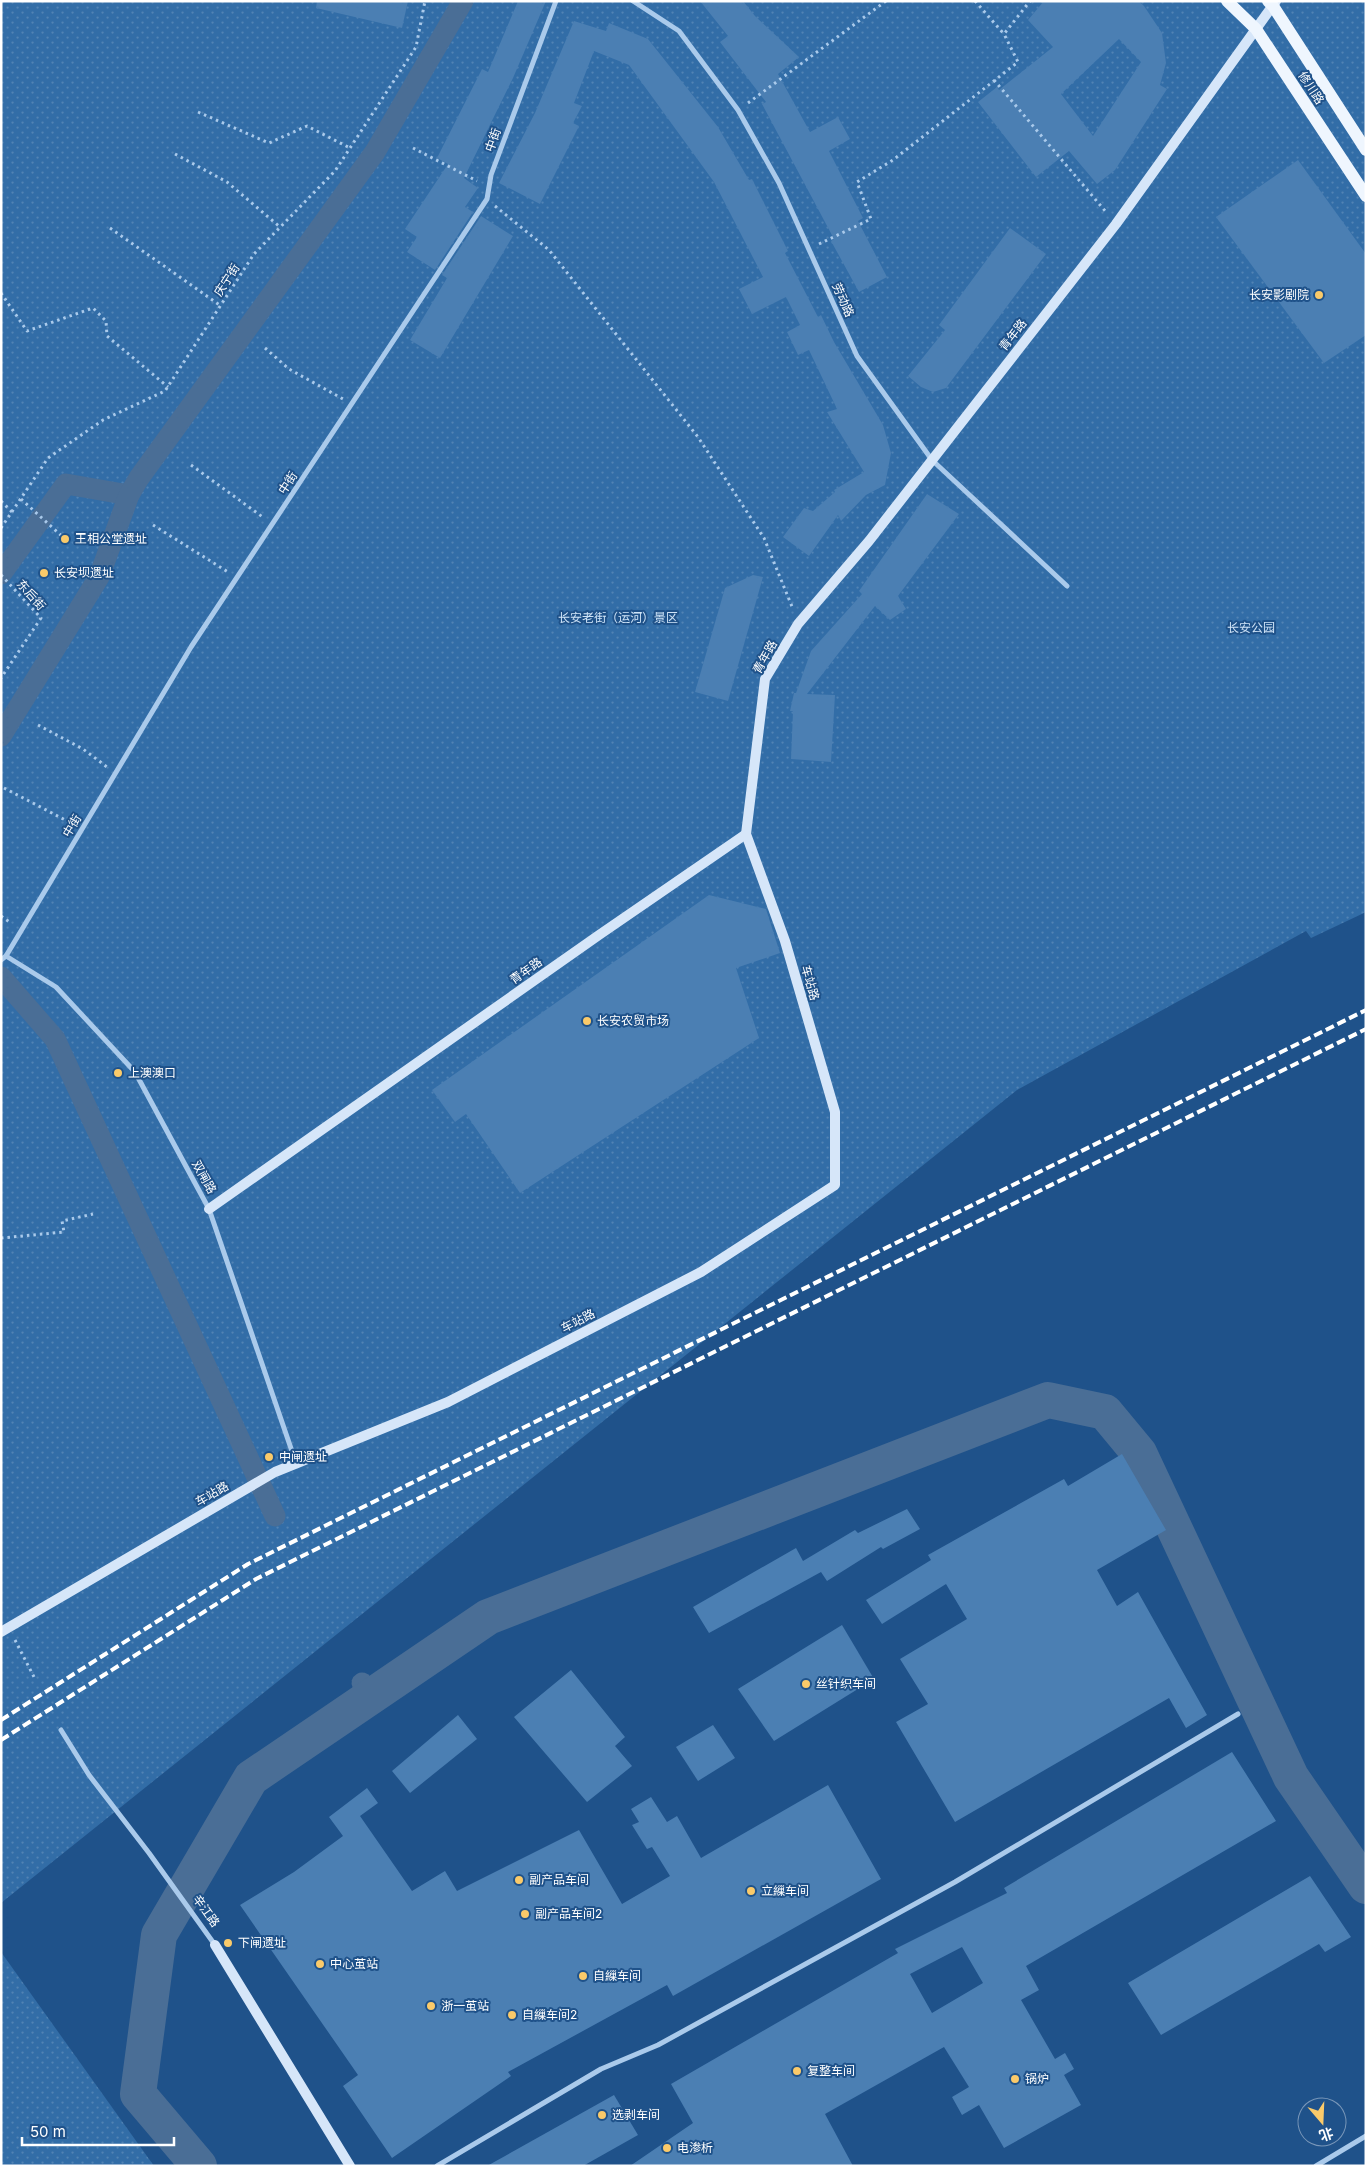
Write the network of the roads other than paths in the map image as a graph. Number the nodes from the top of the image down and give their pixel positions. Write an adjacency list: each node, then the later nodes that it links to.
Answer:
1 (556, 1): 11 (street, 中街)
2 (633, 1): 8 (street, 劳动路)
3 (1227, 1): 5 (main road, 修川路)
4 (1272, 3): 5 (street, 青年路); 6 (main road, 修川路)
5 (1256, 29): 7 (main road, 修川路); 8 (street, 青年路)
6 (1366, 150)
7 (1366, 196)
8 (932, 460): 9 (street, 劳动路); 10 (street, 青年路)
9 (1067, 586)
10 (746, 834): 12 (street, 青年路); 13 (street, 车站路)
11 (4, 958): 12 (street, 双闸路)
12 (209, 1209): 13 (street, 双闸路)
13 (296, 1463): 14 (street, 车站路)
14 (5, 1629)
15 (1238, 1714): 20 (street)
16 (61, 1730): 17 (street, 辛江路)
17 (215, 1945): 19 (street, 辛江路)
18 (1366, 2136): 21 (street)
19 (350, 2166)
20 (437, 2166)
21 (1316, 2166)

